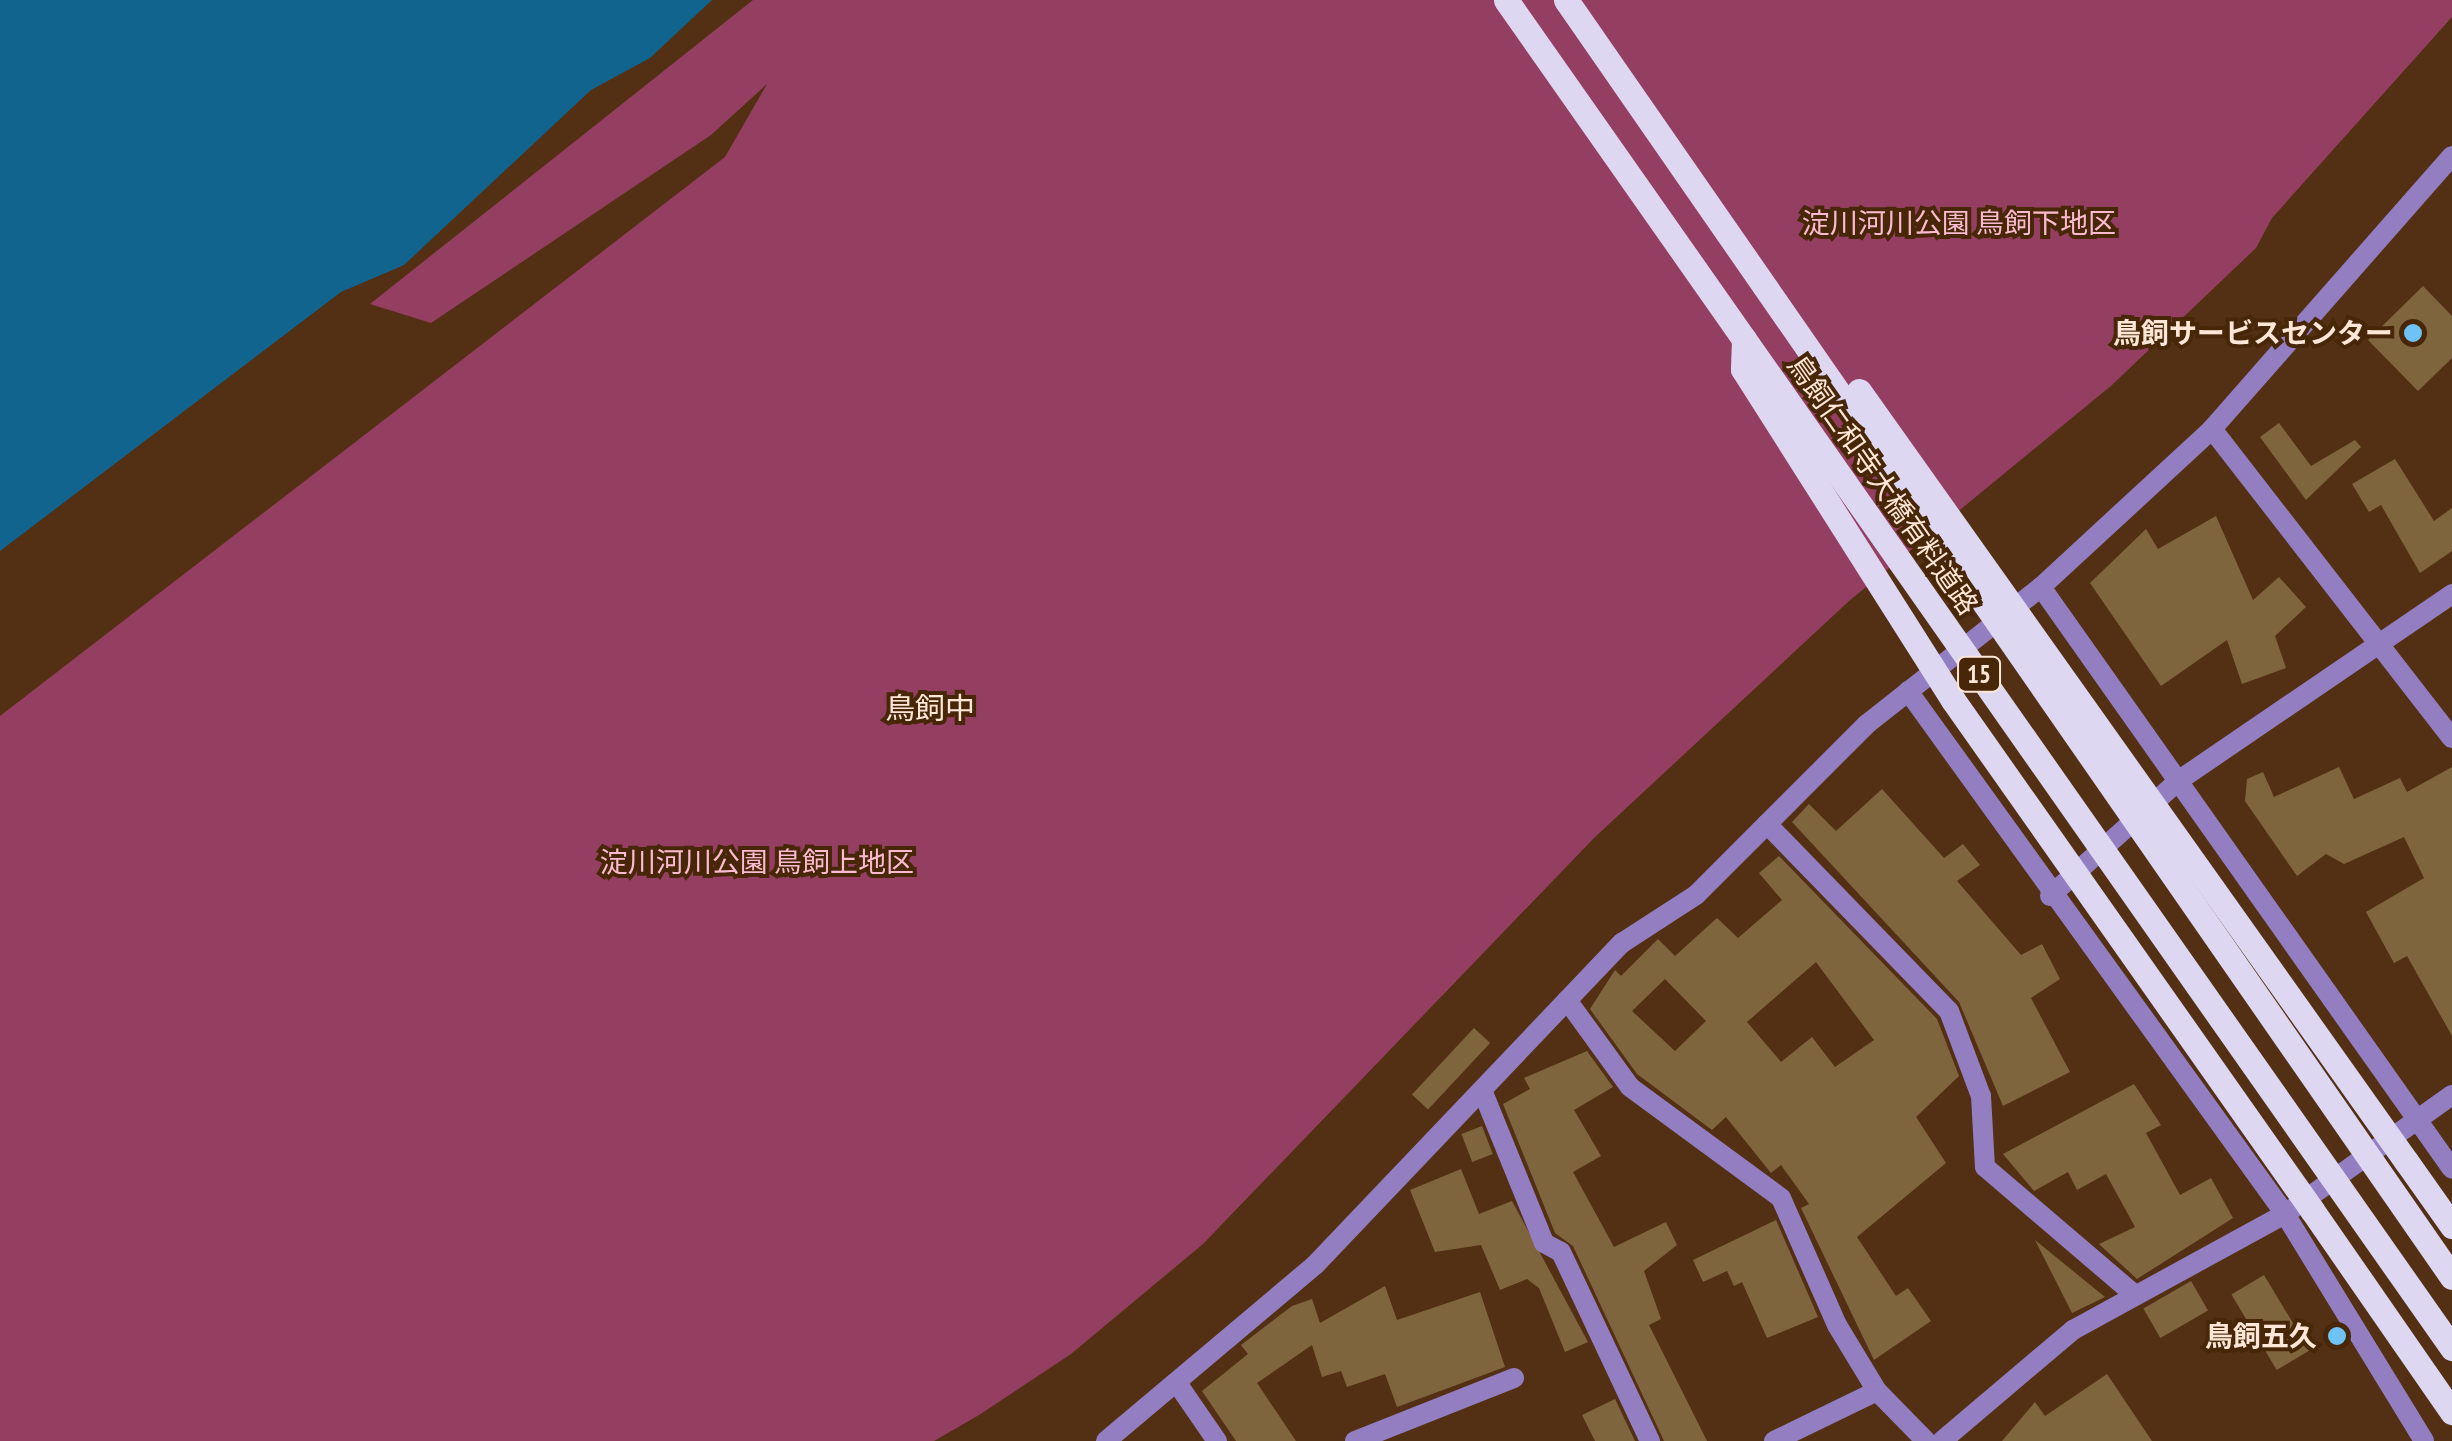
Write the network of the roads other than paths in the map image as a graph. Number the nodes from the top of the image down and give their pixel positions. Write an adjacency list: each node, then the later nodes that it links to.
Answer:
1 (1506, 0): 5 (main road, 鳥飼仁和寺大橋有料道路 / 15, bridge)
2 (1566, 0): 4 (main road, 鳥飼仁和寺大橋有料道路 / 15, bridge)
3 (2452, 156): 6 (street)
4 (1784, 311): 21 (main road, bridge); 22 (main road, 鳥飼仁和寺大橋有料道路 / 15, bridge)
5 (1744, 339): 24 (main road, 鳥飼仁和寺大橋有料道路 / 15, bridge); 28 (main road, bridge)
6 (2212, 430): 7 (street); 9 (street)
7 (2042, 587): 10 (street); 12 (street)
8 (2452, 594): 9 (street)
9 (2384, 640): 11 (street); 12 (street)
10 (1908, 691): 13 (street); 14 (street)
11 (2452, 738)
12 (2178, 781): 14 (street); 18 (street)
13 (1767, 824): 15 (street); 23 (street)
14 (2050, 896): 20 (street)
15 (1568, 1000): 16 (street); 27 (street)
16 (1482, 1090): 26 (street); 32 (street)
17 (2452, 1095): 18 (street)
18 (2418, 1116): 19 (street); 20 (street)
19 (2452, 1169)
20 (2286, 1214): 23 (street); 36 (street)
21 (2452, 1226)
22 (2452, 1277)
23 (2135, 1294): 35 (street)
24 (2452, 1348)
25 (1514, 1378): 31 (street)
26 (1178, 1386): 29 (street); 30 (street)
27 (1877, 1391): 33 (street); 34 (street)
28 (2452, 1412)
29 (1106, 1441)
30 (1217, 1441)
31 (1355, 1441)
32 (1650, 1441)
33 (1774, 1441)
34 (1926, 1441)
35 (1942, 1441)
36 (2424, 1441)

